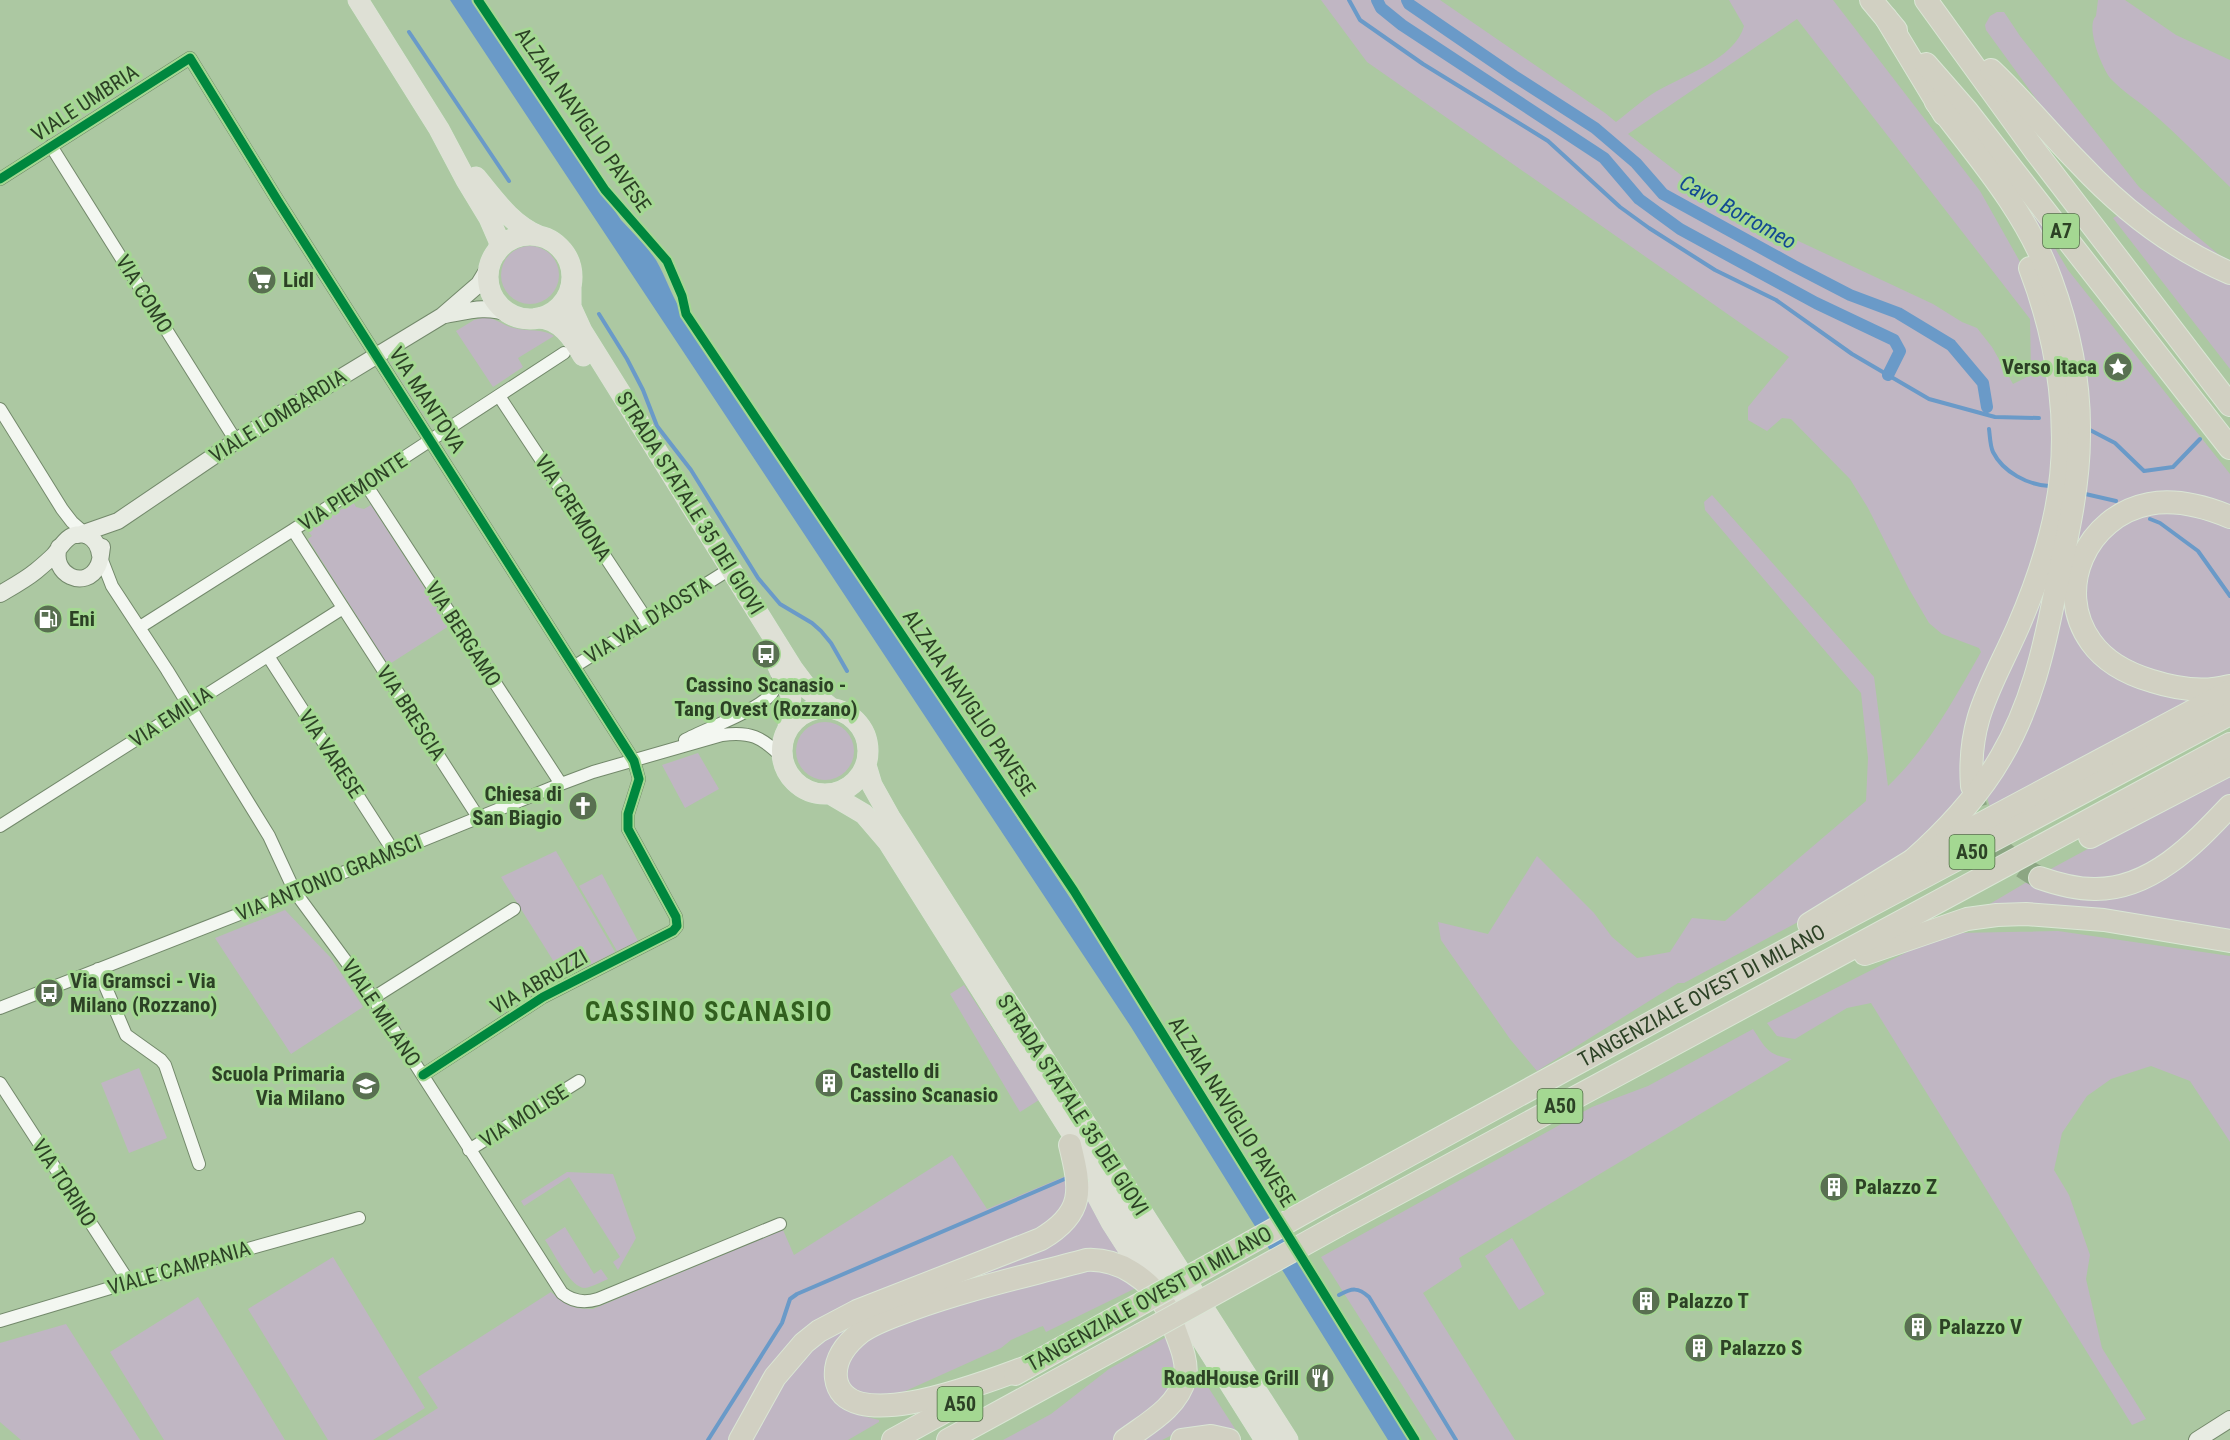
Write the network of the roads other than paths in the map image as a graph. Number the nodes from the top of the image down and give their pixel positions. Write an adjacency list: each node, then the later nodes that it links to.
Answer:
1 (358, 0): 8 (main road)
2 (1871, 0): 4 (highway, A7)
3 (1926, 0): 5 (highway, A7)
4 (1886, 18): 7 (highway); 27 (highway, A7)
5 (1949, 30): 10 (highway, A7); 14 (highway)
6 (190, 58): 9 (street, VIALE UMBRIA); 20 (street, VIA MANTOVA)
7 (1936, 102): 60 (highway); 66 (highway)
8 (440, 129): 12 (main road); 13 (main road)
9 (51, 147): 11 (street, VIALE UMBRIA); 25 (street, VIA COMO)
10 (2036, 152): 21 (highway, A7); 23 (highway, A7)
11 (0, 179)
12 (545, 238): 13 (main road); 15 (main road)
13 (493, 259): 16 (main road); 17 (street, VIALE LOMBARDIA)
14 (2230, 273)
15 (571, 286): 18 (main road); 50 (main road, STRADA STATALE 35 DEI GIOVI)
16 (510, 314): 17 (street, VIALE LOMBARDIA); 18 (main road)
17 (442, 316): 20 (street, VIALE LOMBARDIA)
18 (537, 318): 36 (main road, STRADA STATALE 35 DEI GIOVI)
19 (564, 352): 22 (street, VIA PIEMONTE)
20 (378, 356): 25 (street, VIALE LOMBARDIA); 26 (street, VIA MANTOVA)
21 (2230, 382)
22 (499, 396): 26 (street, VIA PIEMONTE); 42 (street, VIA CREMONA)
23 (2230, 405)
24 (0, 409): 29 (street)
25 (236, 441): 31 (street, VIALE LOMBARDIA)
26 (432, 441): 28 (street, VIA PIEMONTE); 46 (street, VIA MANTOVA)
27 (2230, 448)
28 (366, 483): 32 (street, VIA PIEMONTE); 59 (street, VIA BERGAMO)
29 (62, 509): 33 (street); 34 (street)
30 (2230, 517): 47 (highway)
31 (118, 521): 33 (street, VIALE LOMBARDIA); 35 (street, VIALE LOMBARDIA)
32 (293, 530): 41 (street, VIA BRESCIA); 43 (street, VIA PIEMONTE)
33 (85, 535): 34 (street); 35 (street)
34 (60, 546): 37 (street); 38 (street)
35 (100, 555): 38 (street); 39 (street, VIALE MILANO)
36 (722, 574): 42 (street, VIA VAL D'AOSTA); 45 (main road, STRADA STATALE 35 DEI GIOVI)
37 (31, 575): 38 (street); 40 (street)
38 (75, 578): 39 (street)
39 (116, 592): 43 (street, VIALE MILANO)
40 (0, 594)
41 (343, 608): 44 (street, VIA EMILIA); 63 (street, VIA BRESCIA)
42 (647, 620): 46 (street, VIA VAL D'AOSTA)
43 (140, 627): 49 (street, VIALE MILANO)
44 (268, 656): 49 (street, VIA EMILIA); 65 (street, VIA VARESE)
45 (775, 660): 52 (main road, STRADA STATALE 35 DEI GIOVI); 54 (street, VIA ANTONIO GRAMSCI)
46 (575, 666): 56 (street, VIA MANTOVA)
47 (2230, 686)
48 (2230, 691): 66 (highway)
49 (189, 706): 64 (street, VIA EMILIA); 68 (street, VIALE MILANO)
50 (831, 708): 52 (main road); 58 (main road)
51 (2230, 714): 74 (highway, TANGENZIALE OVEST DI MILANO / A50)
52 (788, 729): 55 (main road)
53 (2230, 744): 73 (highway, TANGENZIALE OVEST DI MILANO / A50)
54 (659, 752): 55 (street, VIA ANTONIO GRAMSCI); 56 (street, VIA ANTONIO GRAMSCI)
55 (782, 757): 61 (main road)
56 (634, 761): 59 (street, VIA ANTONIO GRAMSCI); 78 (street, VIA ABRUZZI)
57 (2230, 764): 71 (highway)
58 (866, 765): 61 (main road); 101 (main road, STRADA STATALE 35 DEI GIOVI)
59 (561, 784): 63 (street, VIA ANTONIO GRAMSCI)
60 (1972, 786)
61 (830, 794): 77 (main road, STRADA STATALE 35 DEI GIOVI)
62 (2230, 806): 67 (highway)
63 (478, 817): 65 (street, VIA ANTONIO GRAMSCI)
64 (0, 826)
65 (394, 852): 68 (street, VIA ANTONIO GRAMSCI)
66 (1913, 860): 74 (highway)
67 (2040, 878)
68 (295, 892): 72 (street, VIA ANTONIO GRAMSCI); 75 (street, VIALE MILANO)
69 (514, 909): 75 (street)
70 (2230, 941): 71 (highway)
71 (1871, 952): 73 (highway)
72 (98, 969): 76 (street, VIA ANTONIO GRAMSCI); 83 (street)
73 (1780, 987): 90 (highway, TANGENZIALE OVEST DI MILANO / A50, bridge)
74 (1713, 989): 89 (highway, TANGENZIALE OVEST DI MILANO / A50, bridge)
75 (373, 998): 78 (street, VIALE MILANO)
76 (0, 1008)
77 (996, 1012): 81 (main road); 100 (main road, STRADA STATALE 35 DEI GIOVI)
78 (423, 1075): 82 (street, VIALE MILANO)
79 (579, 1082): 82 (street, VIA MOLISE)
80 (0, 1083): 86 (street, VIA TORINO)
81 (1070, 1146): 87 (main road); 92 (highway)
82 (469, 1150): 85 (street, VIALE MILANO)
83 (200, 1164)
84 (359, 1218): 86 (street, VIALE CAMPANIA)
85 (780, 1224)
86 (129, 1282): 88 (street, VIALE CAMPANIA)
87 (1166, 1307): 89 (highway); 96 (highway); 99 (main road)
88 (0, 1321)
89 (1027, 1367): 93 (highway, TANGENZIALE OVEST DI MILANO / A50)
90 (1034, 1394): 94 (highway, TANGENZIALE OVEST DI MILANO / A50); 95 (highway)
91 (2230, 1419): 102 (street)
92 (740, 1440)
93 (893, 1440)
94 (948, 1440)
95 (968, 1440)
96 (1125, 1440)
97 (1182, 1440): 98 (highway)
98 (1229, 1440)
99 (1252, 1440)
100 (1266, 1440)
101 (1288, 1440)
102 (2197, 1440)

